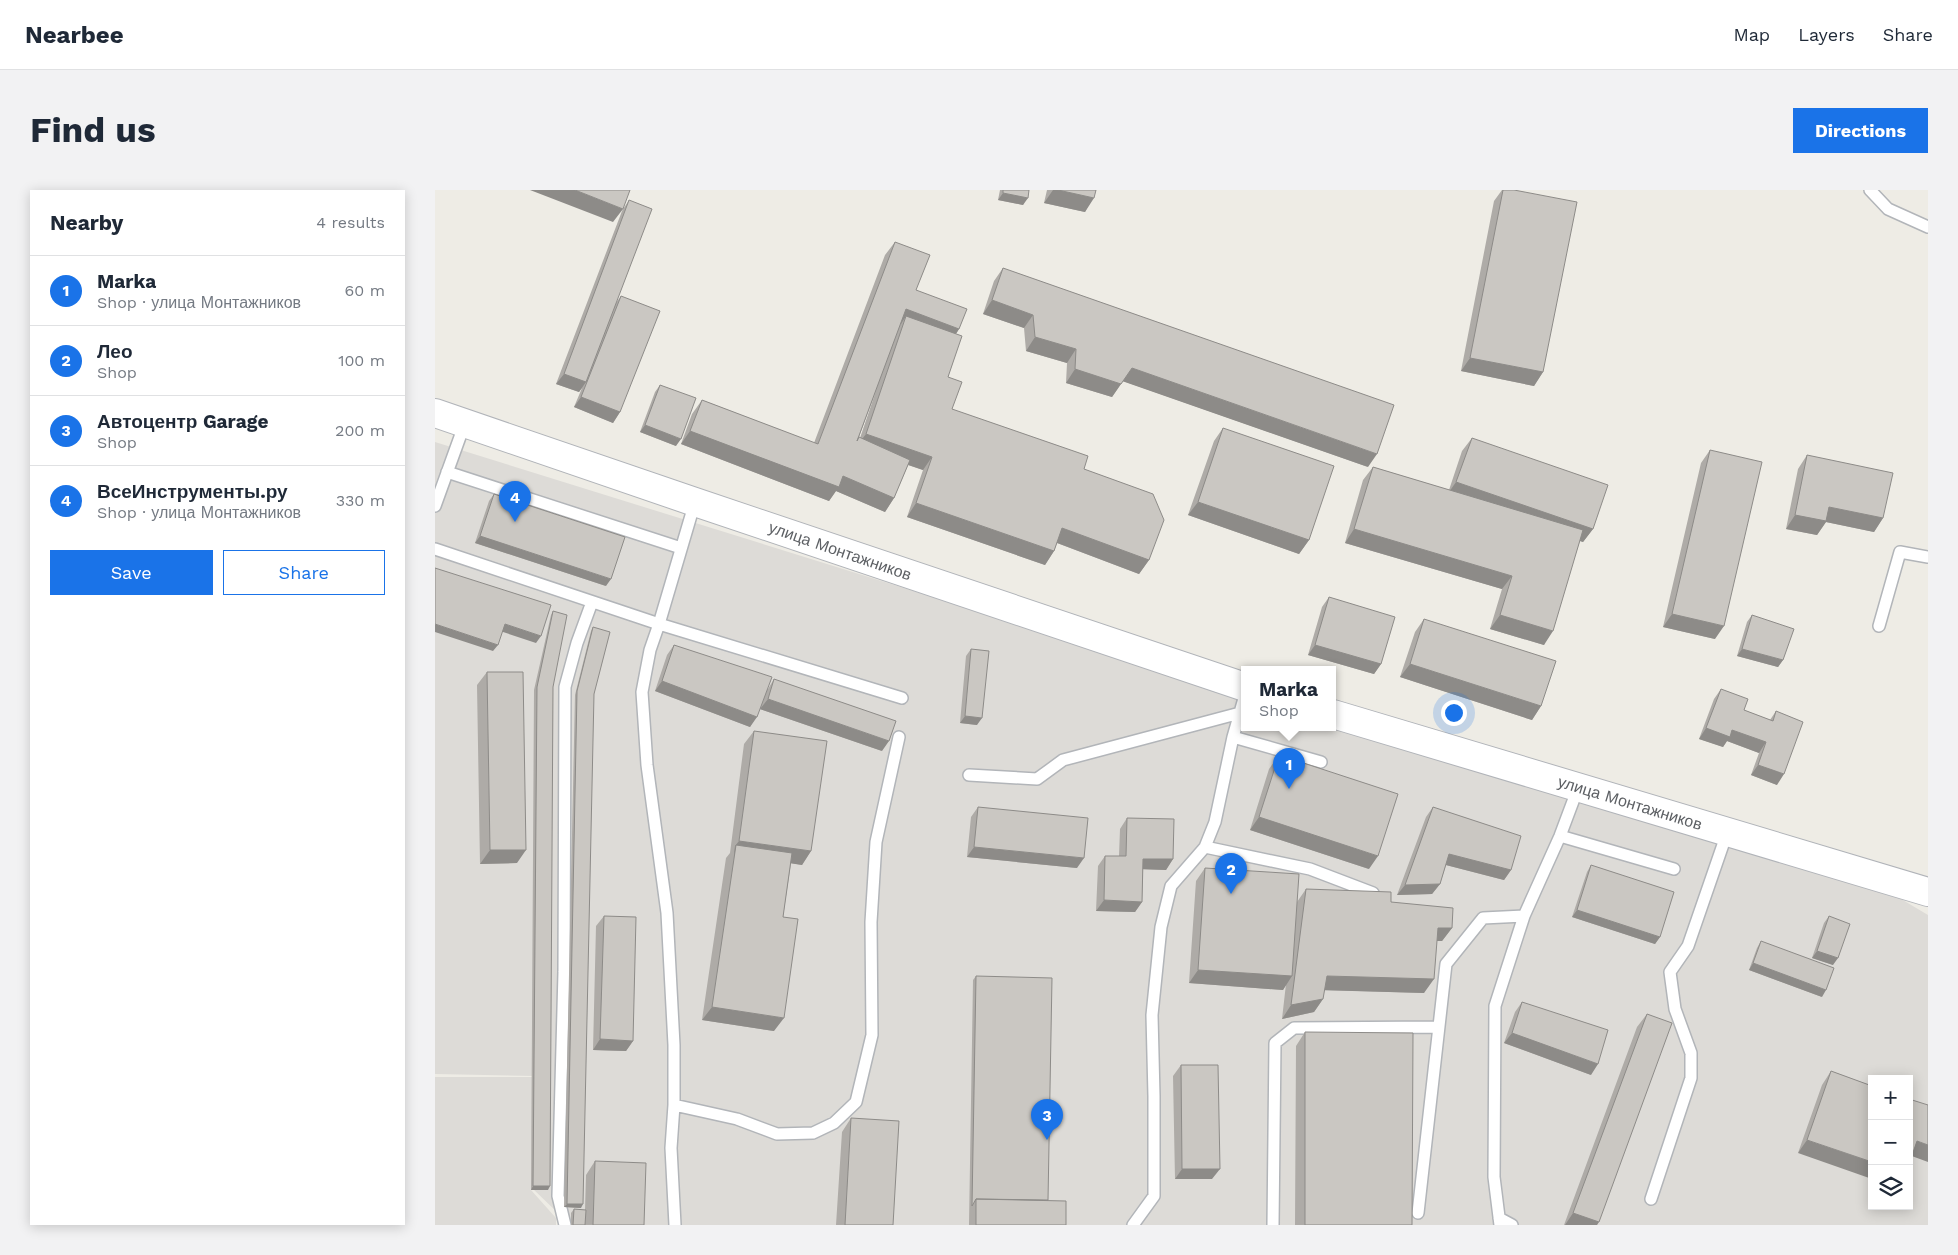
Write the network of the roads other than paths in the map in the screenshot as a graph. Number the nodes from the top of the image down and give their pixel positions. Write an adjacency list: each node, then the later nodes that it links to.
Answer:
1 (1871, 190): 2 (lane)
2 (1928, 227)
3 (435, 413): 4 (main road, улица Монтажников)
4 (465, 423): 5 (lane); 6 (main road, улица Монтажников)
5 (447, 472): 7 (lane); 8 (lane)
6 (695, 502): 8 (lane); 14 (main road, улица Монтажников)
7 (435, 506)
8 (681, 548): 12 (lane)
9 (435, 549): 11 (lane)
10 (1928, 558): 13 (lane)
11 (592, 602): 12 (lane); 36 (lane)
12 (659, 624): 15 (lane); 32 (lane)
13 (1879, 626)
14 (1241, 686)
15 (902, 698)
16 (1241, 709): 17 (lane)
17 (1240, 713): 20 (lane); 22 (lane)
18 (1336, 715): 23 (main road, улица Монтажников)
19 (899, 737): 32 (lane)
20 (1233, 737): 21 (lane); 26 (lane)
21 (1321, 762)
22 (969, 775)
23 (1578, 787): 24 (main road, улица Монтажников); 25 (lane)
24 (1727, 833): 28 (main road, улица Монтажников); 33 (lane)
25 (1560, 836): 27 (lane); 30 (lane)
26 (1205, 847): 29 (lane); 38 (lane)
27 (1674, 869)
28 (1928, 892)
29 (1373, 893)
30 (1524, 916): 31 (lane); 35 (lane)
31 (1439, 1027): 34 (lane); 39 (lane)
32 (674, 1105): 37 (lane)
33 (1651, 1199)
34 (1418, 1213)
35 (1499, 1221): 40 (lane)
36 (565, 1225)
37 (675, 1225)
38 (1133, 1225)
39 (1273, 1225)
40 (1512, 1225)

